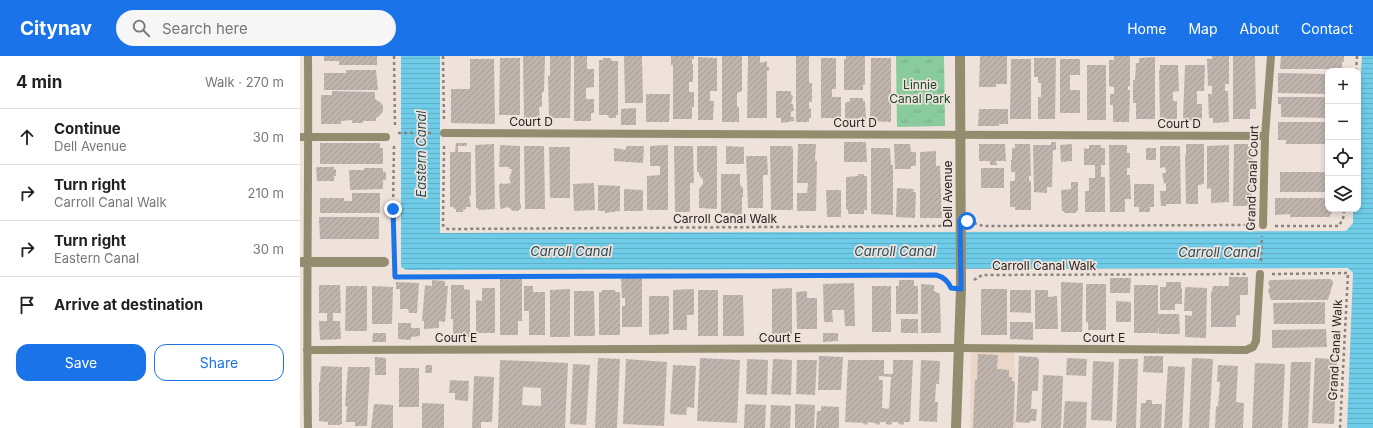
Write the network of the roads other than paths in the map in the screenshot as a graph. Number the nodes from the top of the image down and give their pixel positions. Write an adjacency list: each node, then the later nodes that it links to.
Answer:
1 (308, 56): 7 (lane)
2 (960, 56): 5 (street, Dell Avenue)
3 (1271, 56): 6 (lane, Grand Canal Court)
4 (444, 133): 5 (lane, Court D)
5 (960, 134): 6 (lane, Court D); 13 (street, Dell Avenue)
6 (1265, 136): 9 (lane, Grand Canal Court)
7 (304, 137): 8 (lane); 10 (lane)
8 (386, 137)
9 (1263, 224)
10 (304, 262): 11 (street); 14 (lane)
11 (384, 262)
12 (1260, 274): 13 (lane, Court E)
13 (958, 348): 14 (lane, Court E); 16 (street, Dell Avenue)
14 (307, 350): 15 (lane)
15 (308, 428)
16 (956, 428)

